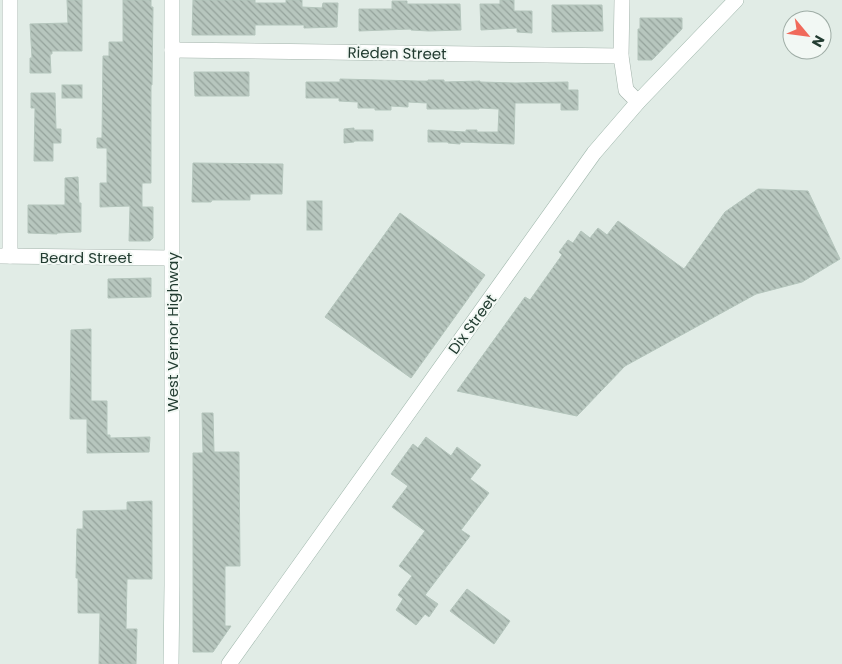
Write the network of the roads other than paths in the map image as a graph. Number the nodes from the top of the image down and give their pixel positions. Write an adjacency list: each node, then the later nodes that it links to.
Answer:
1 (10, 0): 8 (street)
2 (172, 0): 5 (street, West Vernor Highway)
3 (622, 0): 6 (street)
4 (736, 0): 7 (street, Dix Street)
5 (172, 50): 6 (street, Rieden Street); 9 (street, West Vernor Highway)
6 (621, 56): 7 (street)
7 (638, 102): 11 (street, Dix Street)
8 (5, 256): 9 (street, Beard Street)
9 (172, 258): 10 (street, West Vernor Highway)
10 (171, 664)
11 (229, 664)

